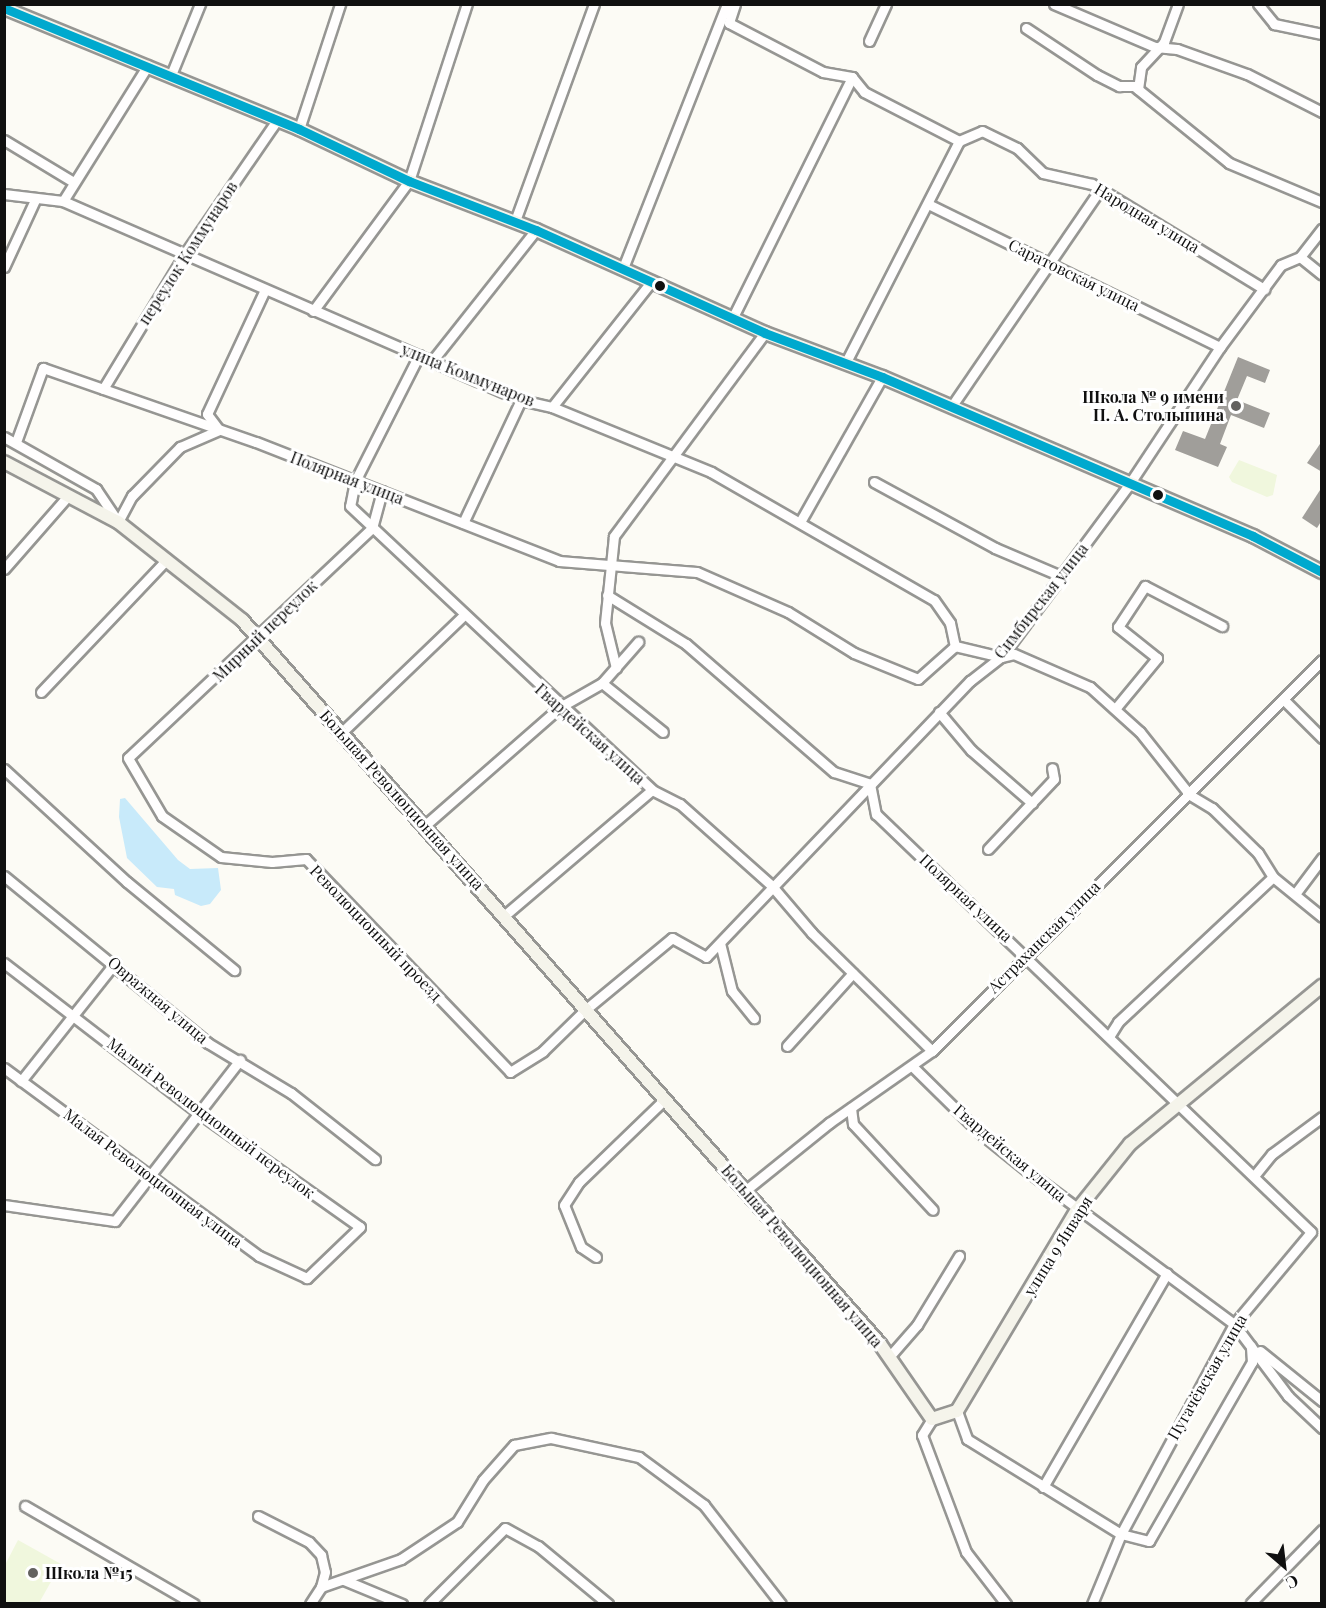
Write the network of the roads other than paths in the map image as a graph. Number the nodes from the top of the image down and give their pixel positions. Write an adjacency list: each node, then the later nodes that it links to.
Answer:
1 (200, 4): 17 (street)
2 (340, 4): 22 (street)
3 (466, 4): 25 (street)
4 (594, 4): 33 (street)
5 (728, 4): 40 (street)
6 (735, 4): 18 (street)
7 (886, 4): 14 (street)
8 (1054, 4): 15 (street)
9 (1178, 4): 15 (street)
10 (1258, 4): 13 (street)
11 (4, 8): 16 (street)
12 (1026, 28): 19 (street)
13 (1322, 34)
14 (869, 41)
15 (1155, 47): 19 (street); 20 (street)
16 (148, 66): 17 (street); 26 (street)
17 (171, 75): 21 (street)
18 (852, 77): 24 (street); 46 (street)
19 (1138, 89): 31 (street)
20 (1322, 112)
21 (277, 120): 22 (street); 36 (street, переулок Коммунаров)
22 (299, 129): 25 (street)
23 (4, 140): 26 (street)
24 (959, 141): 27 (street, Народная улица); 32 (street)
25 (409, 181): 33 (street); 45 (street)
26 (72, 182): 30 (street)
27 (1100, 189): 38 (street); 43 (street, Народная улица)
28 (4, 194): 29 (street, улица Коммунаров)
29 (35, 200): 30 (street, улица Коммунаров); 39 (street)
30 (63, 201): 36 (street, улица Коммунаров)
31 (1322, 202)
32 (928, 204): 38 (street, Саратовская улица); 51 (street)
33 (515, 221): 35 (street)
34 (1322, 229): 37 (street, Симбирская улица)
35 (536, 230): 40 (street); 50 (street)
36 (184, 255): 44 (street, улица Коммунаров); 53 (street, переулок Коммунаров)
37 (1300, 257): 41 (street); 43 (street, Симбирская улица)
38 (1046, 262): 48 (street, Саратовская улица); 56 (street)
39 (4, 267)
40 (623, 268): 42 (street)
41 (1322, 275)
42 (652, 281): 46 (street); 55 (street)
43 (1264, 289): 48 (street, Симбирская улица)
44 (264, 292): 45 (street, улица Коммунаров); 57 (street)
45 (313, 311): 49 (street, улица Коммунаров)
46 (733, 317): 47 (street)
47 (765, 333): 51 (street); 60 (street)
48 (1220, 347): 64 (street, Симбирская улица)
49 (418, 355): 50 (street, улица Коммунаров); 62 (street)
50 (432, 361): 54 (street, улица Коммунаров)
51 (846, 362): 52 (street)
52 (882, 377): 56 (street); 68 (street)
53 (103, 388): 57 (street, Полярная улица); 59 (street, Полярная улица)
54 (521, 400): 55 (street, улица Коммунаров); 69 (street)
55 (552, 407): 60 (street, улица Коммунаров)
56 (951, 407): 64 (street)
57 (219, 430): 62 (street, Полярная улица); 67 (street)
58 (4, 437): 59 (street)
59 (16, 442): 67 (street, Большая Революционная улица)
60 (674, 454): 68 (street, улица Коммунаров); 72 (street)
61 (4, 462): 66 (street)
62 (355, 481): 65 (street, Полярная улица); 70 (street, Гвардейская улица)
63 (874, 482): 75 (street)
64 (1128, 486): 74 (street); 75 (street, Симбирская улица)
65 (382, 491): 69 (street, Полярная улица); 70 (street)
66 (68, 497): 67 (street, Большая Революционная улица); 73 (street)
67 (118, 522): 71 (street, Большая Революционная улица)
68 (800, 522): 81 (street, улица Коммунаров)
69 (463, 523): 72 (street, Полярная улица)
70 (372, 528): 77 (street, Гвардейская улица); 79 (street, Мирный переулок)
71 (167, 559): 79 (street, Большая Революционная улица); 86 (street)
72 (609, 565): 76 (street); 81 (street, Полярная улица)
73 (4, 569)
74 (1322, 572)
75 (1061, 576): 82 (street, Симбирская улица)
76 (607, 595): 84 (street); 97 (street)
77 (464, 615): 88 (street, Гвардейская улица); 91 (street)
78 (1222, 626): 89 (street)
79 (257, 640): 91 (street, Большая Революционная улица); 94 (street, Мирный переулок)
80 (638, 642): 84 (street)
81 (955, 646): 82 (street)
82 (1001, 657): 89 (street); 90 (street, Симбирская улица)
83 (1322, 660): 87 (street, Астраханская улица)
84 (616, 668): 85 (street)
85 (602, 683): 88 (street); 92 (street)
86 (41, 692)
87 (1284, 700): 93 (street); 99 (street, Астраханская улица)
88 (560, 706): 98 (street, Гвардейская улица); 101 (street)
89 (1115, 709): 99 (street)
90 (939, 712): 97 (street, Симбирская улица); 100 (street)
91 (342, 732): 101 (street, Большая Революционная улица)
92 (663, 732)
93 (1322, 738)
94 (128, 758): 117 (street, Революционный проезд)
95 (1052, 768): 100 (street)
96 (4, 769): 114 (street)
97 (870, 784): 106 (street, Симбирская улица); 111 (street, Полярная улица)
98 (652, 790): 106 (street, Гвардейская улица); 108 (street)
99 (1190, 795): 105 (street); 111 (street, Астраханская улица)
100 (1032, 803): 102 (street)
101 (423, 827): 108 (street, Большая Революционная улица)
102 (988, 849)
103 (1322, 858): 107 (street)
104 (4, 876): 113 (street, Овражная улица)
105 (1273, 876): 107 (street); 120 (street)
106 (771, 885): 110 (street, Симбирская улица); 115 (street, Гвардейская улица)
107 (1295, 894): 109 (street)
108 (505, 915): 117 (street, Большая Революционная улица)
109 (1322, 917)
110 (720, 943): 117 (street, Симбирская улица); 119 (street)
111 (1027, 954): 120 (street, Полярная улица); 122 (street, Астраханская улица)
112 (4, 963): 118 (street, Малый Революционный переулок)
113 (115, 963): 118 (street); 123 (street, Овражная улица)
114 (234, 970)
115 (853, 973): 121 (street); 122 (street, Гвардейская улица)
116 (1322, 986): 128 (street, улица 9 Января)
117 (585, 1010): 127 (street, Большая Революционная улица)
118 (75, 1014): 126 (street); 130 (street, Малый Революционный переулок)
119 (754, 1018)
120 (1110, 1035): 128 (street, Полярная улица)
121 (787, 1046)
122 (932, 1051): 125 (street, Астраханская улица)
123 (240, 1060): 130 (street); 132 (street, Овражная улица)
124 (4, 1068): 126 (street, Малая Революционная улица)
125 (914, 1068): 129 (street, Астраханская улица); 138 (street, Гвардейская улица)
126 (21, 1081): 133 (street, Малая Революционная улица)
127 (664, 1100): 135 (street, Большая Революционная улица); 141 (street)
128 (1182, 1105): 134 (street, Полярная улица); 138 (street, улица 9 Января)
129 (851, 1108): 135 (street, Астраханская улица); 137 (street)
130 (199, 1113): 133 (street); 143 (street, Малый Революционный переулок)
131 (1322, 1117): 134 (street)
132 (375, 1159)
133 (150, 1173): 136 (street); 143 (street, Малая Революционная улица)
134 (1254, 1176): 139 (street, Полярная улица)
135 (746, 1190): 146 (street, Большая Революционная улица)
136 (4, 1205)
137 (933, 1210)
138 (1077, 1210): 142 (street, Гвардейская улица); 148 (street, улица 9 Января)
139 (1311, 1232): 144 (street, Пугачёвская улица)
140 (958, 1256): 146 (street)
141 (596, 1257)
142 (1167, 1273): 144 (street, Гвардейская улица); 151 (street)
143 (308, 1278)
144 (1234, 1324): 145 (street, Гвардейская улица); 155 (street, Пугачёвская улица)
145 (1251, 1344): 147 (street); 150 (street); 155 (street, Пугачёвская улица)
146 (889, 1357): 149 (street, Большая Революционная улица)
147 (1322, 1401)
148 (957, 1411): 149 (street); 151 (street)
149 (932, 1419): 165 (street)
150 (1322, 1428)
151 (1043, 1487): 155 (street)
152 (25, 1506): 160 (street)
153 (258, 1516): 157 (street)
154 (1322, 1530): 159 (street)
155 (1121, 1534): 166 (street, Пугачёвская улица)
156 (344, 1580): 157 (street); 162 (street); 164 (street)
157 (321, 1587): 161 (street)
158 (606, 1602): 163 (street)
159 (1251, 1603)
160 (194, 1604)
161 (310, 1604)
162 (402, 1604)
163 (429, 1604)
164 (781, 1604)
165 (1006, 1604)
166 (1092, 1604)

